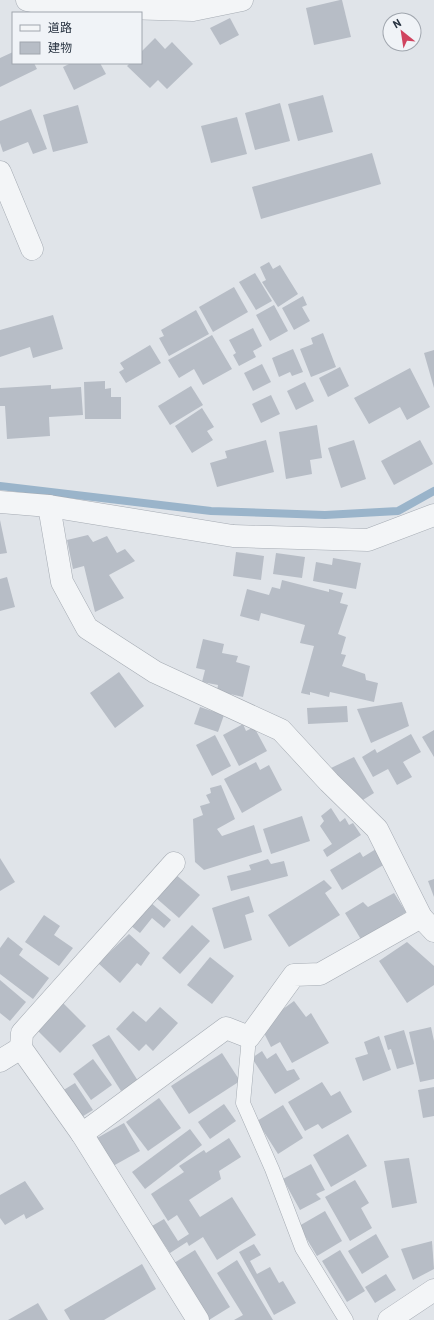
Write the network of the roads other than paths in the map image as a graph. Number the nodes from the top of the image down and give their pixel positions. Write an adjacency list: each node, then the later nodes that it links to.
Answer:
1 (27, 0): 2 (street)
2 (242, 0)
3 (0, 172): 4 (street)
4 (32, 249)
5 (0, 502): 6 (street)
6 (50, 506): 7 (street); 9 (street)
7 (434, 515)
8 (174, 863): 11 (street)
9 (427, 924): 10 (street)
10 (249, 1037): 13 (street); 16 (lane)
11 (21, 1048): 12 (street); 13 (street)
12 (0, 1060)
13 (82, 1134): 15 (street)
14 (434, 1290): 17 (street)
15 (198, 1320)
16 (346, 1320)
17 (389, 1320)

